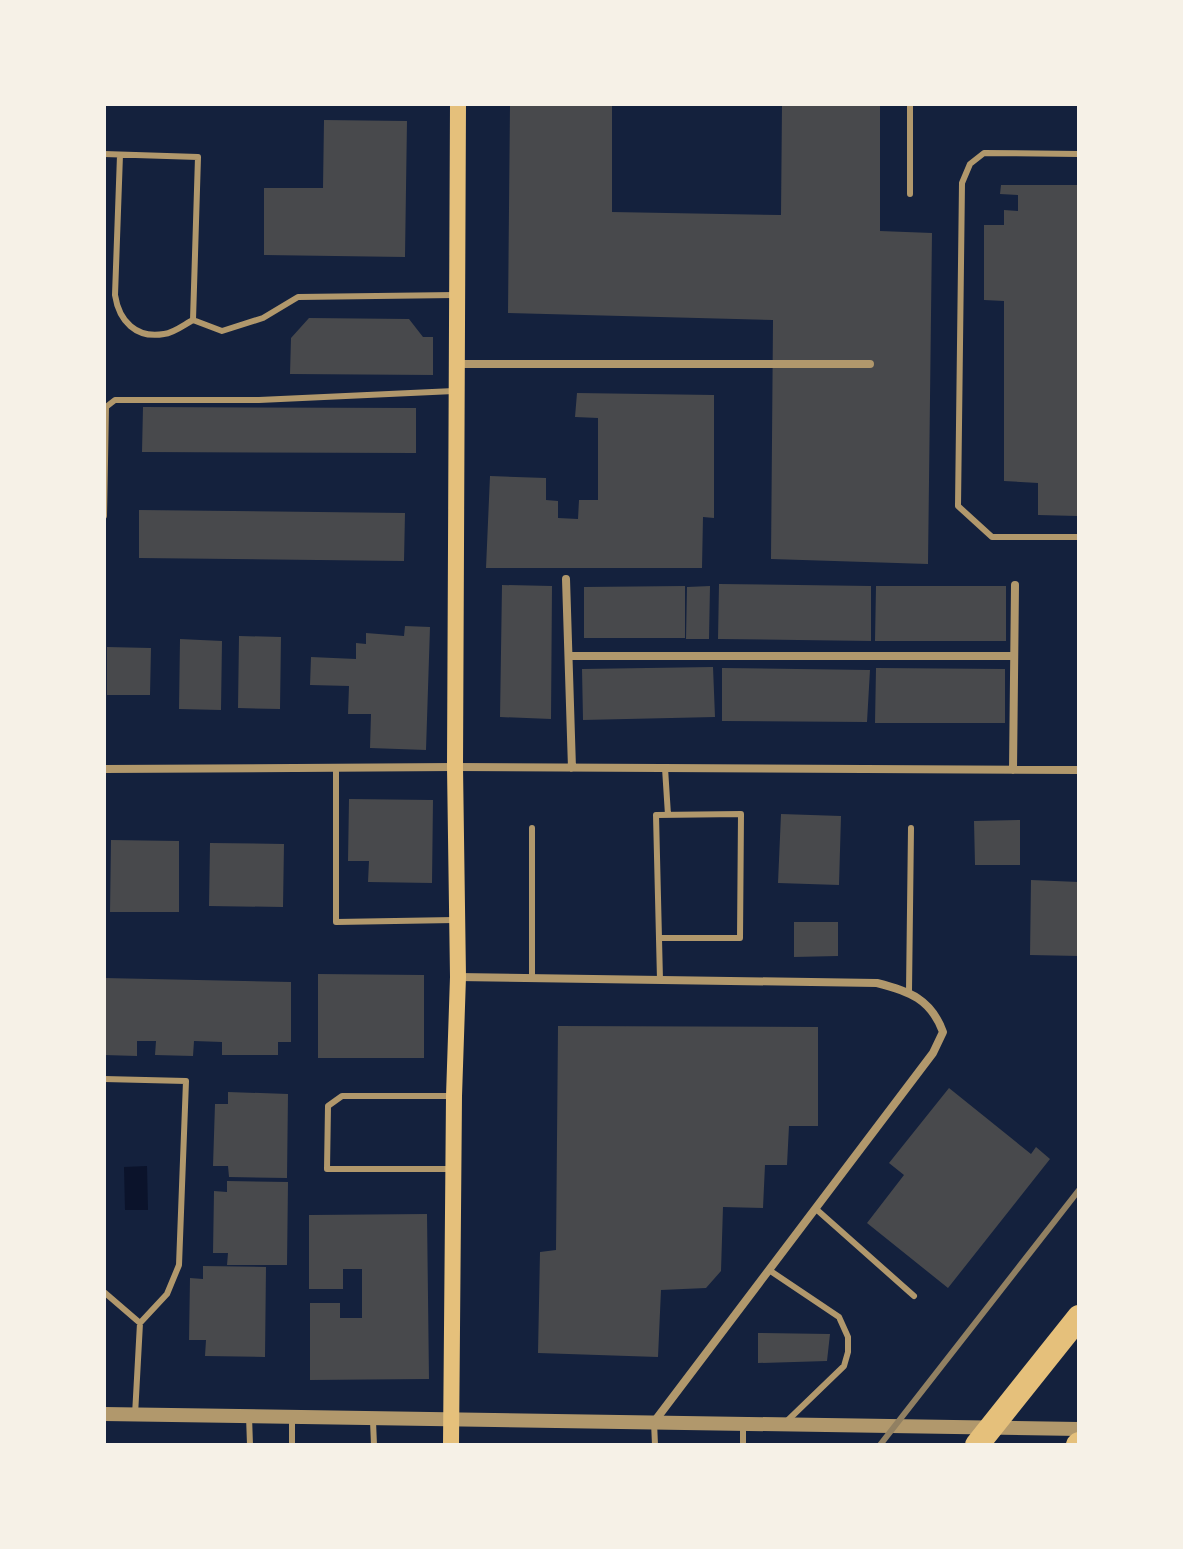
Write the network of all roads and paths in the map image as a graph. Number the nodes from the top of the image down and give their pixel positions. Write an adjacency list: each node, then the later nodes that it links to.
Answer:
1 (458, 104): 7 (main road)
2 (910, 104): 6 (lane)
3 (104, 154): 5 (lane)
4 (1079, 154): 13 (lane)
5 (120, 155): 8 (lane); 8 (lane)
6 (910, 194)
7 (458, 295): 8 (lane); 9 (main road)
8 (193, 320)
9 (458, 364): 10 (street); 11 (main road)
10 (870, 364)
11 (458, 390): 12 (lane); 18 (main road)
12 (104, 516)
13 (1079, 537)
14 (566, 579): 16 (street)
15 (1015, 585): 17 (street)
16 (569, 656): 17 (street); 20 (street)
17 (1014, 656): 23 (street)
18 (455, 767): 19 (street); 20 (street); 28 (main road)
19 (336, 768): 22 (street); 28 (lane)
20 (572, 768): 21 (street)
21 (665, 768): 23 (street); 25 (lane)
22 (104, 769)
23 (1013, 770): 24 (street)
24 (1079, 770)
25 (668, 815): 29 (lane); 29 (lane)
26 (532, 828): 31 (lane)
27 (911, 828): 33 (lane)
28 (457, 920): 30 (main road)
29 (661, 938): 32 (lane)
30 (458, 977): 31 (street); 35 (main road)
31 (532, 978): 32 (street)
32 (660, 980): 33 (street)
33 (909, 991): 37 (street)
34 (104, 1079): 42 (lane)
35 (454, 1096): 36 (main road); 36 (lane)
36 (454, 1169): 48 (main road)
37 (816, 1209): 38 (street); 40 (lane)
38 (769, 1270): 49 (street); 51 (lane)
39 (104, 1292): 42 (lane)
40 (914, 1296)
41 (1079, 1317): 59 (highway)
42 (140, 1323): 44 (lane)
43 (104, 1414): 44 (street)
44 (135, 1415): 45 (street)
45 (249, 1416): 46 (street); 53 (lane)
46 (292, 1417): 47 (street); 54 (lane)
47 (373, 1419): 48 (street); 55 (lane)
48 (451, 1420): 49 (street); 56 (main road)
49 (654, 1422): 50 (street); 57 (lane)
50 (743, 1423): 51 (street); 58 (lane)
51 (784, 1424): 52 (street)
52 (1079, 1429)
53 (250, 1445)
54 (292, 1445)
55 (374, 1445)
56 (451, 1445)
57 (655, 1445)
58 (743, 1445)
59 (977, 1445)

